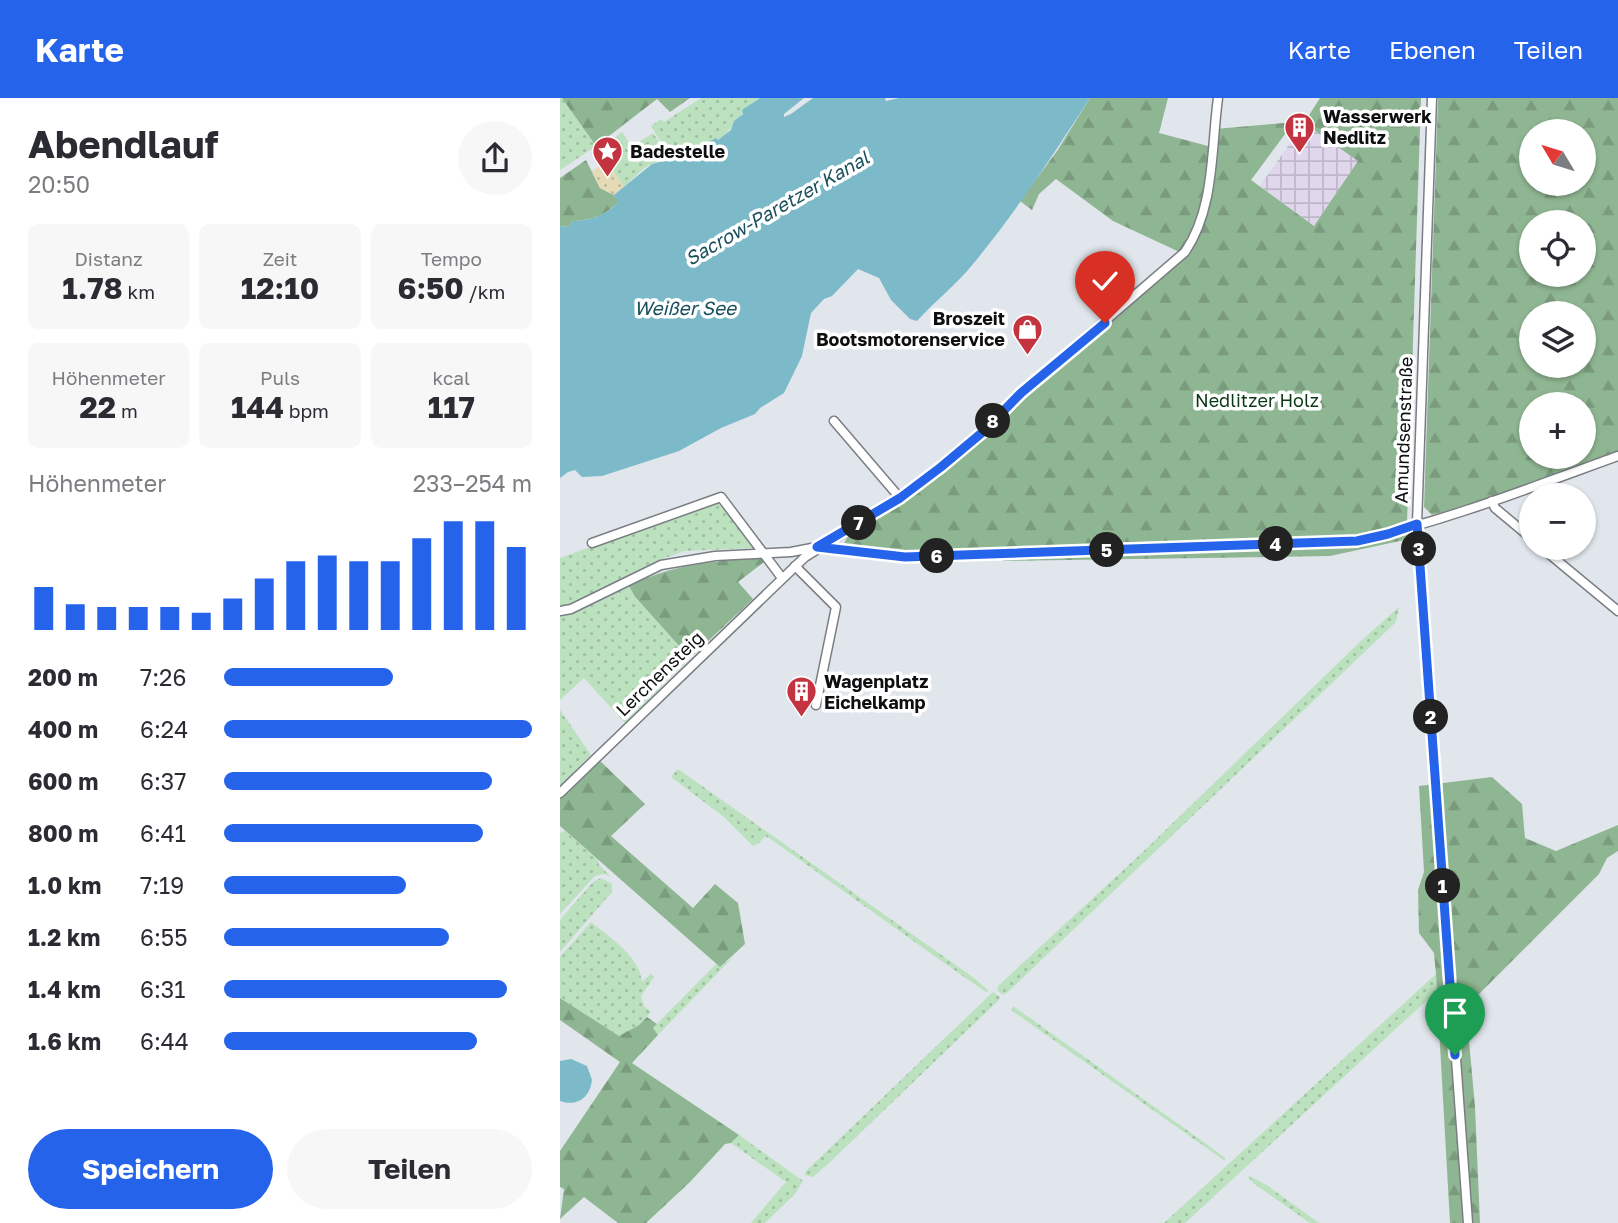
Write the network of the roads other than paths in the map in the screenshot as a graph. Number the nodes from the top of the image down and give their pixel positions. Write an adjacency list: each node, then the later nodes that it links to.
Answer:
1 (1218, 98): 5 (street, Lerchensteig)
2 (1432, 98): 7 (street, Amundsenstraße)
3 (834, 421): 5 (street)
4 (1618, 456): 6 (street)
5 (900, 498): 10 (street, Lerchensteig)
6 (1492, 501): 7 (street); 8 (street)
7 (1417, 524): 10 (street); 19 (street, Amundsenstraße)
8 (1519, 528)
9 (592, 543): 11 (street)
10 (817, 547): 11 (street); 13 (street, Lerchensteig)
11 (761, 552): 14 (street); 15 (street)
12 (1556, 560): 16 (street)
13 (795, 566): 14 (street, Lerchensteig); 17 (street)
14 (782, 578): 18 (street, Lerchensteig)
15 (560, 611)
16 (1618, 611)
17 (816, 705)
18 (560, 793)
19 (1468, 1223)

